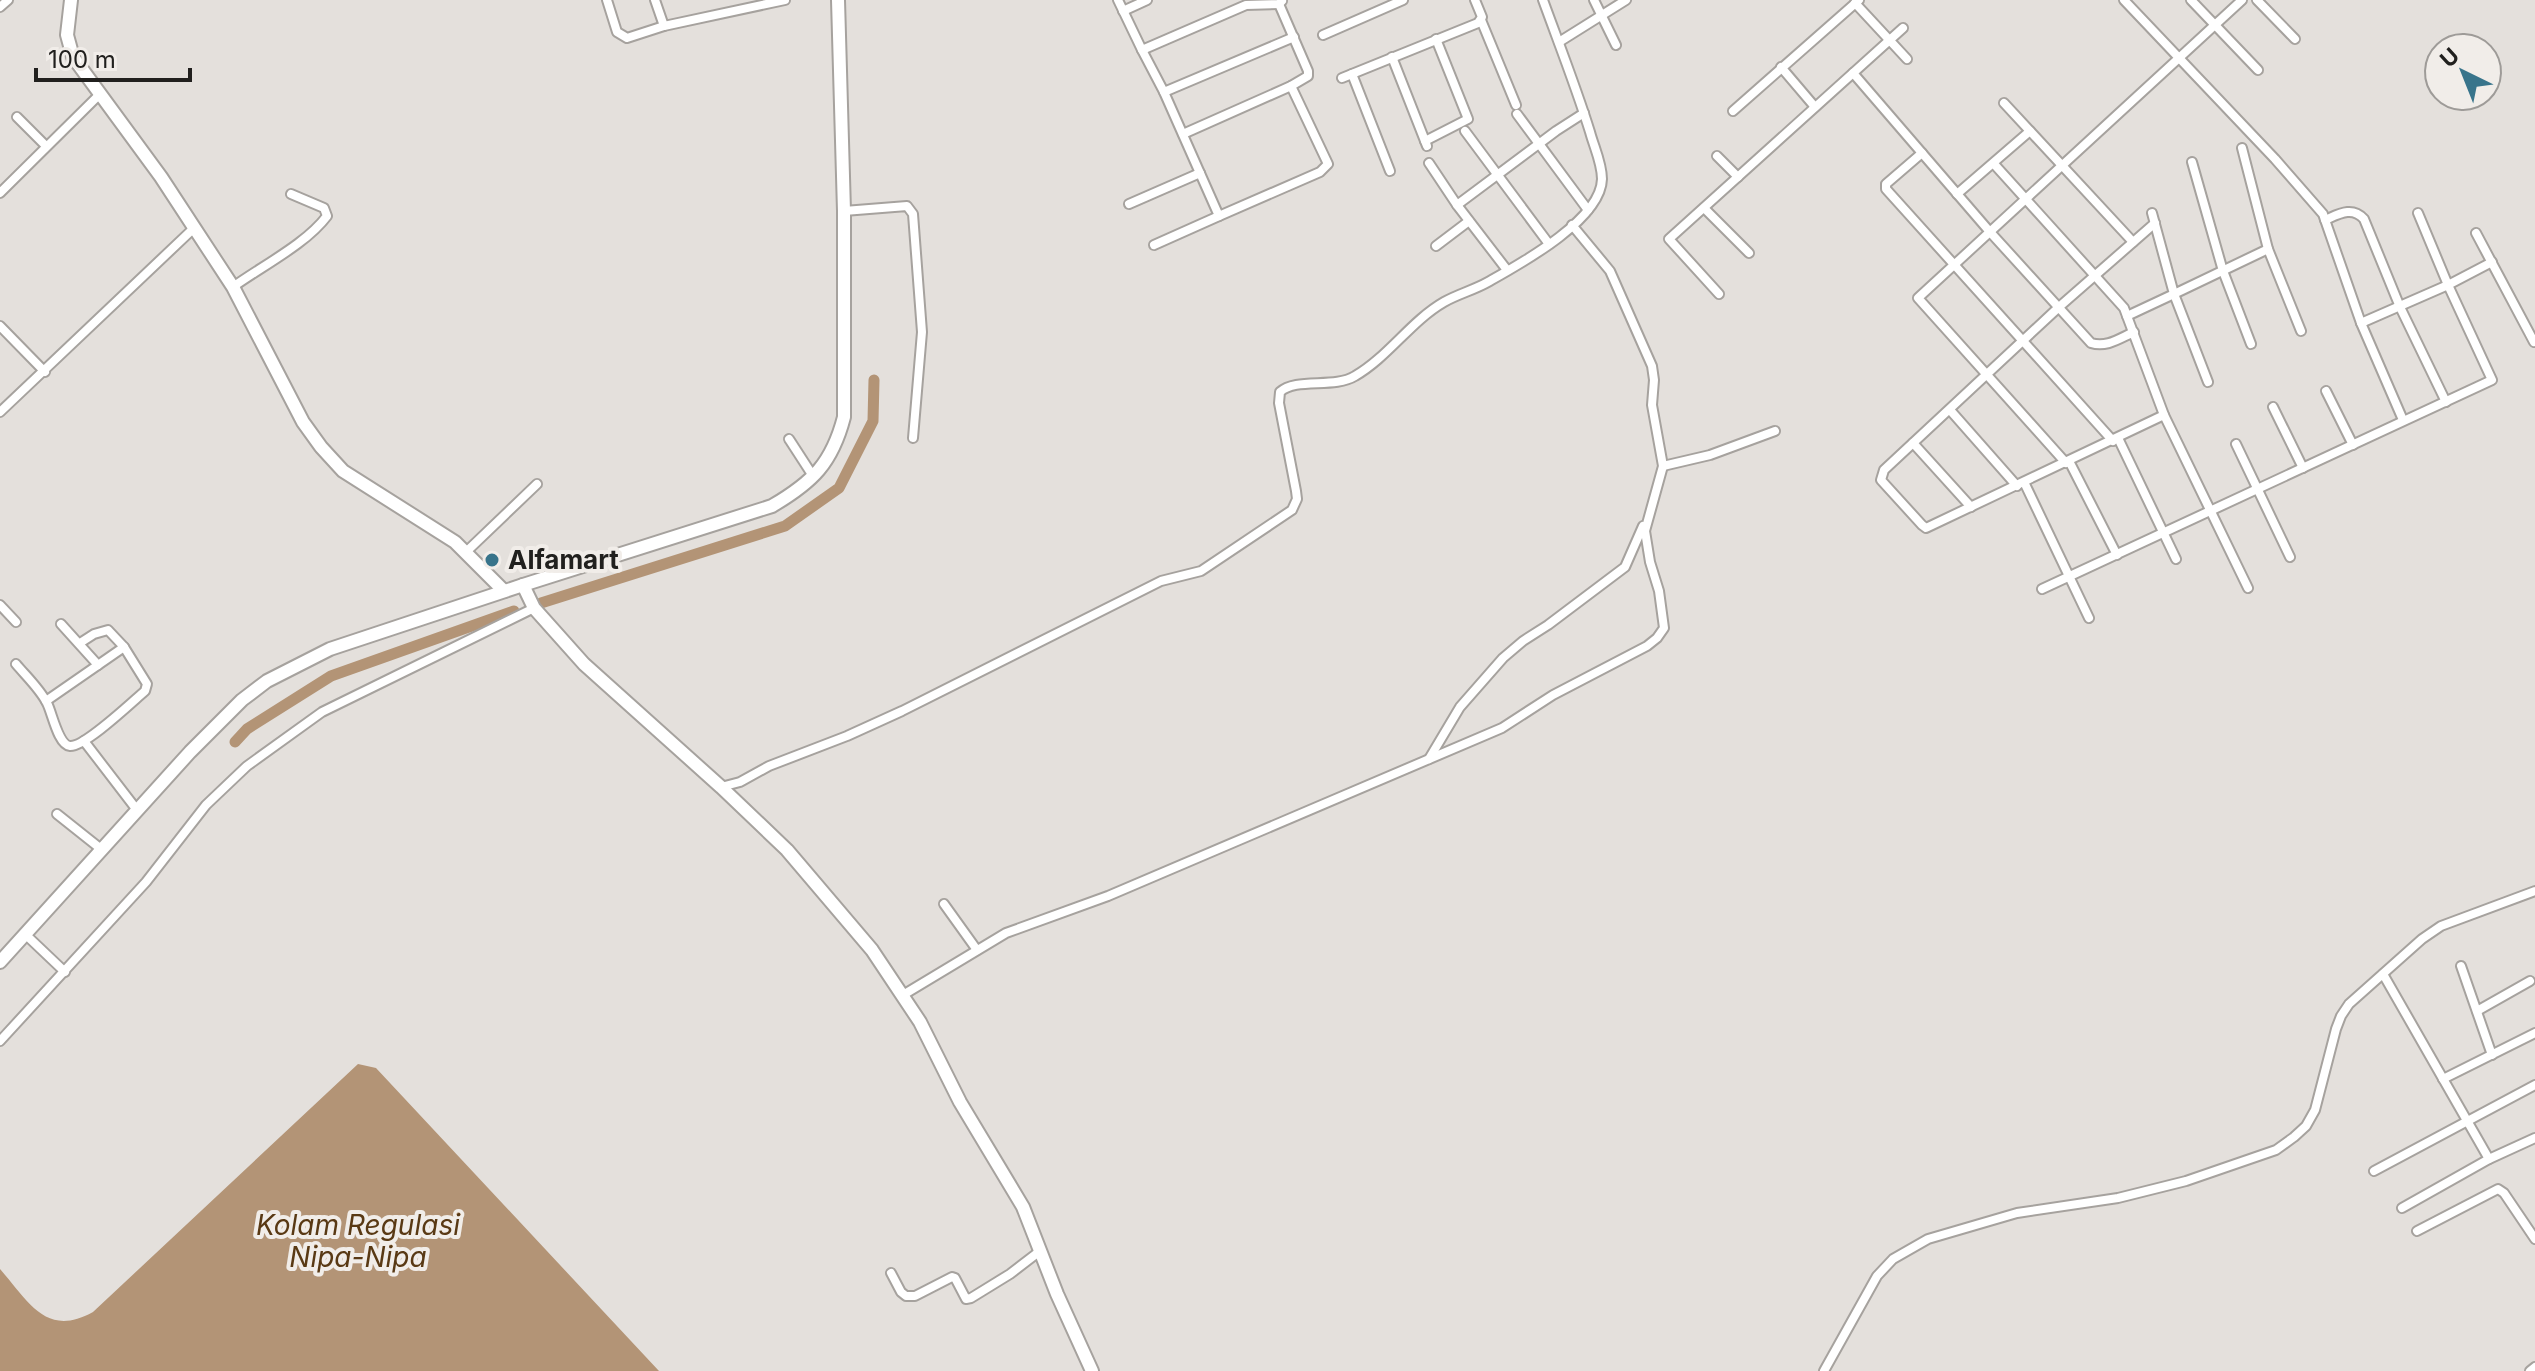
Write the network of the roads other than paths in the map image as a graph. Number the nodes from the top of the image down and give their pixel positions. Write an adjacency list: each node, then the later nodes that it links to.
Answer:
1 (8, 0): 21 (street)
2 (71, 0): 46 (street)
3 (607, 0): 26 (street)
4 (655, 0): 26 (street)
5 (785, 0): 26 (street)
6 (838, 0): 76 (street)
7 (1118, 0): 22 (street)
8 (1147, 0): 22 (street)
9 (1403, 0): 28 (street)
10 (1475, 0): 24 (street)
11 (1543, 0): 33 (street)
12 (1594, 0): 23 (street)
13 (1626, 0): 23 (street)
14 (2124, 0): 38 (street)
15 (2191, 0): 25 (street)
16 (2242, 0): 25 (street)
17 (2257, 0): 31 (street)
18 (1244, 2): 19 (street); 35 (street)
19 (1280, 2): 29 (street)
20 (1857, 2): 32 (street); 39 (street)
21 (0, 7)
22 (1123, 11): 35 (street)
23 (1600, 17): 33 (street); 34 (street)
24 (1481, 20): 30 (street); 55 (street)
25 (2216, 25): 38 (street); 40 (street)
26 (664, 26)
27 (1903, 28): 32 (street)
28 (1323, 35)
29 (1294, 37): 44 (street); 45 (street)
30 (1436, 39): 36 (street); 36 (street)
31 (2295, 39)
32 (1889, 40): 37 (street); 41 (street)
33 (1559, 42): 50 (street)
34 (1616, 45)
35 (1142, 50): 45 (street)
36 (1392, 57): 42 (street)
37 (1907, 59)
38 (2178, 59): 63 (street); 80 (street)
39 (1781, 67): 48 (street); 49 (street)
40 (2258, 70)
41 (1853, 73): 48 (street); 58 (street)
42 (1352, 74): 43 (street); 64 (street)
43 (1342, 78)
44 (1291, 86): 54 (street); 79 (street)
45 (1164, 92): 54 (street)
46 (101, 93): 56 (street); 84 (street)
47 (2004, 103): 53 (street)
48 (1815, 107): 67 (street)
49 (1733, 111)
50 (1584, 113): 55 (street); 75 (street)
51 (17, 117): 56 (street)
52 (1465, 131): 66 (street)
53 (2030, 131): 62 (street); 63 (street)
54 (1183, 134): 65 (street)
55 (1538, 144): 66 (street); 75 (street)
56 (46, 146): 68 (street)
57 (2242, 148): 91 (street)
58 (1922, 153): 70 (street); 94 (street)
59 (1717, 156): 67 (street)
60 (2192, 162): 96 (street)
61 (1429, 163): 73 (street)
62 (1994, 164): 70 (street); 71 (street)
63 (2061, 165): 71 (street); 87 (street)
64 (1390, 171)
65 (1200, 173): 72 (street); 79 (street)
66 (1498, 174): 73 (street); 88 (street)
67 (1738, 177): 74 (street)
68 (0, 193)
69 (291, 194): 99 (street)
70 (1957, 194): 85 (street)
71 (2025, 199): 85 (street); 97 (street)
72 (1129, 204)
73 (1457, 205): 81 (street)
74 (1704, 208): 92 (street); 100 (street)
75 (1588, 210): 83 (street)
76 (844, 211): 124 (street); 133 (street)
77 (2152, 213): 82 (street)
78 (2418, 213): 98 (street)
79 (1219, 216): 89 (street)
80 (2325, 220): 103 (street); 105 (street)
81 (1469, 221): 90 (street); 95 (street)
82 (2155, 223): 87 (street); 101 (street)
83 (1572, 225): 88 (street); 131 (street)
84 (194, 228): 99 (street); 112 (street)
85 (1990, 232): 94 (street); 102 (street)
86 (2476, 233): 93 (street)
87 (2133, 242): 97 (street)
88 (1549, 244): 95 (street)
89 (1154, 245)
90 (1436, 246)
91 (2268, 249): 96 (street); 107 (street)
92 (1749, 253)
93 (2492, 262): 98 (street); 110 (street)
94 (1953, 265): 109 (street); 113 (street)
95 (1507, 270): 162 (street)
96 (2223, 271): 101 (street); 111 (street)
97 (2096, 275): 102 (street); 104 (street)
98 (2448, 285): 103 (street); 117 (street)
99 (233, 287): 141 (street)
100 (1719, 294)
101 (2174, 294): 104 (street); 114 (street)
102 (2059, 307): 108 (street); 109 (street)
103 (2400, 307): 105 (street); 117 (street)
104 (2127, 316): 108 (street)
105 (2361, 323): 122 (street)
106 (0, 326): 112 (street)
107 (2301, 331)
108 (2134, 332): 121 (street)
109 (2023, 342): 113 (street); 126 (street)
110 (2534, 342)
111 (2251, 344)
112 (45, 372): 119 (street)
113 (1988, 375): 120 (street); 130 (street)
114 (2208, 382)
115 (2326, 391): 129 (street)
116 (0, 398): 119 (street)
117 (2446, 402): 122 (street)
118 (2273, 407): 132 (street)
119 (4, 409)
120 (1950, 410): 127 (street); 135 (street)
121 (2164, 415): 126 (street); 138 (street)
122 (2403, 420): 129 (street)
123 (1775, 431): 131 (street)
124 (913, 438)
125 (789, 439): 133 (street)
126 (2115, 440): 130 (street); 140 (street)
127 (1913, 443): 137 (street); 137 (street)
128 (2236, 444): 136 (street)
129 (2353, 445): 132 (street)
130 (2068, 462): 135 (street); 142 (street)
131 (1663, 466): 139 (street)
132 (2303, 468): 136 (street)
133 (813, 476): 146 (street)
134 (537, 484): 141 (street)
135 (2021, 484): 137 (street); 145 (street)
136 (2258, 489): 138 (street); 143 (street)
137 (1971, 507)
138 (2211, 510): 140 (street); 147 (street)
139 (1646, 521): 161 (street); 161 (street)
140 (2163, 534): 142 (street); 144 (street)
141 (466, 552): 149 (street)
142 (2117, 555): 145 (street)
143 (2290, 557)
144 (2176, 559)
145 (2070, 577): 148 (street); 152 (street)
146 (523, 585): 149 (street); 151 (street)
147 (2248, 588)
148 (2042, 589)
149 (504, 591): 163 (street)
150 (0, 605): 153 (street)
151 (534, 608): 162 (street); 172 (street)
152 (2089, 618)
153 (16, 622)
154 (61, 624): 155 (street)
155 (80, 643): 156 (street); 158 (street)
156 (124, 647): 158 (street); 160 (street)
157 (16, 664): 159 (street)
158 (98, 665): 159 (street)
159 (46, 701): 160 (street)
160 (84, 741): 163 (street)
161 (1429, 759): 169 (street)
162 (721, 787): 175 (street)
163 (137, 810): 165 (street)
164 (57, 814): 165 (street)
165 (101, 849): 168 (street)
166 (2535, 891): 173 (street)
167 (944, 904): 169 (street)
168 (25, 934): 170 (street); 172 (street)
169 (977, 950): 175 (street)
170 (0, 962)
171 (2461, 966): 176 (street)
172 (65, 972): 178 (street)
173 (2383, 974): 180 (street); 193 (street)
174 (2530, 981): 176 (street)
175 (903, 995): 189 (street)
176 (2477, 1011): 179 (street)
177 (2535, 1033): 179 (street)
178 (0, 1041)
179 (2492, 1055): 180 (street)
180 (2443, 1079): 182 (street)
181 (2535, 1085): 182 (street)
182 (2467, 1120): 184 (street); 185 (street)
183 (2535, 1138): 184 (street)
184 (2489, 1159): 186 (street)
185 (2374, 1171)
186 (2402, 1208)
187 (2417, 1231): 188 (street)
188 (2535, 1239)
189 (1040, 1251): 190 (street); 192 (street)
190 (891, 1273)
191 (2535, 1367): 194 (street)
192 (1092, 1371)
193 (1824, 1371)
194 (2530, 1371)

